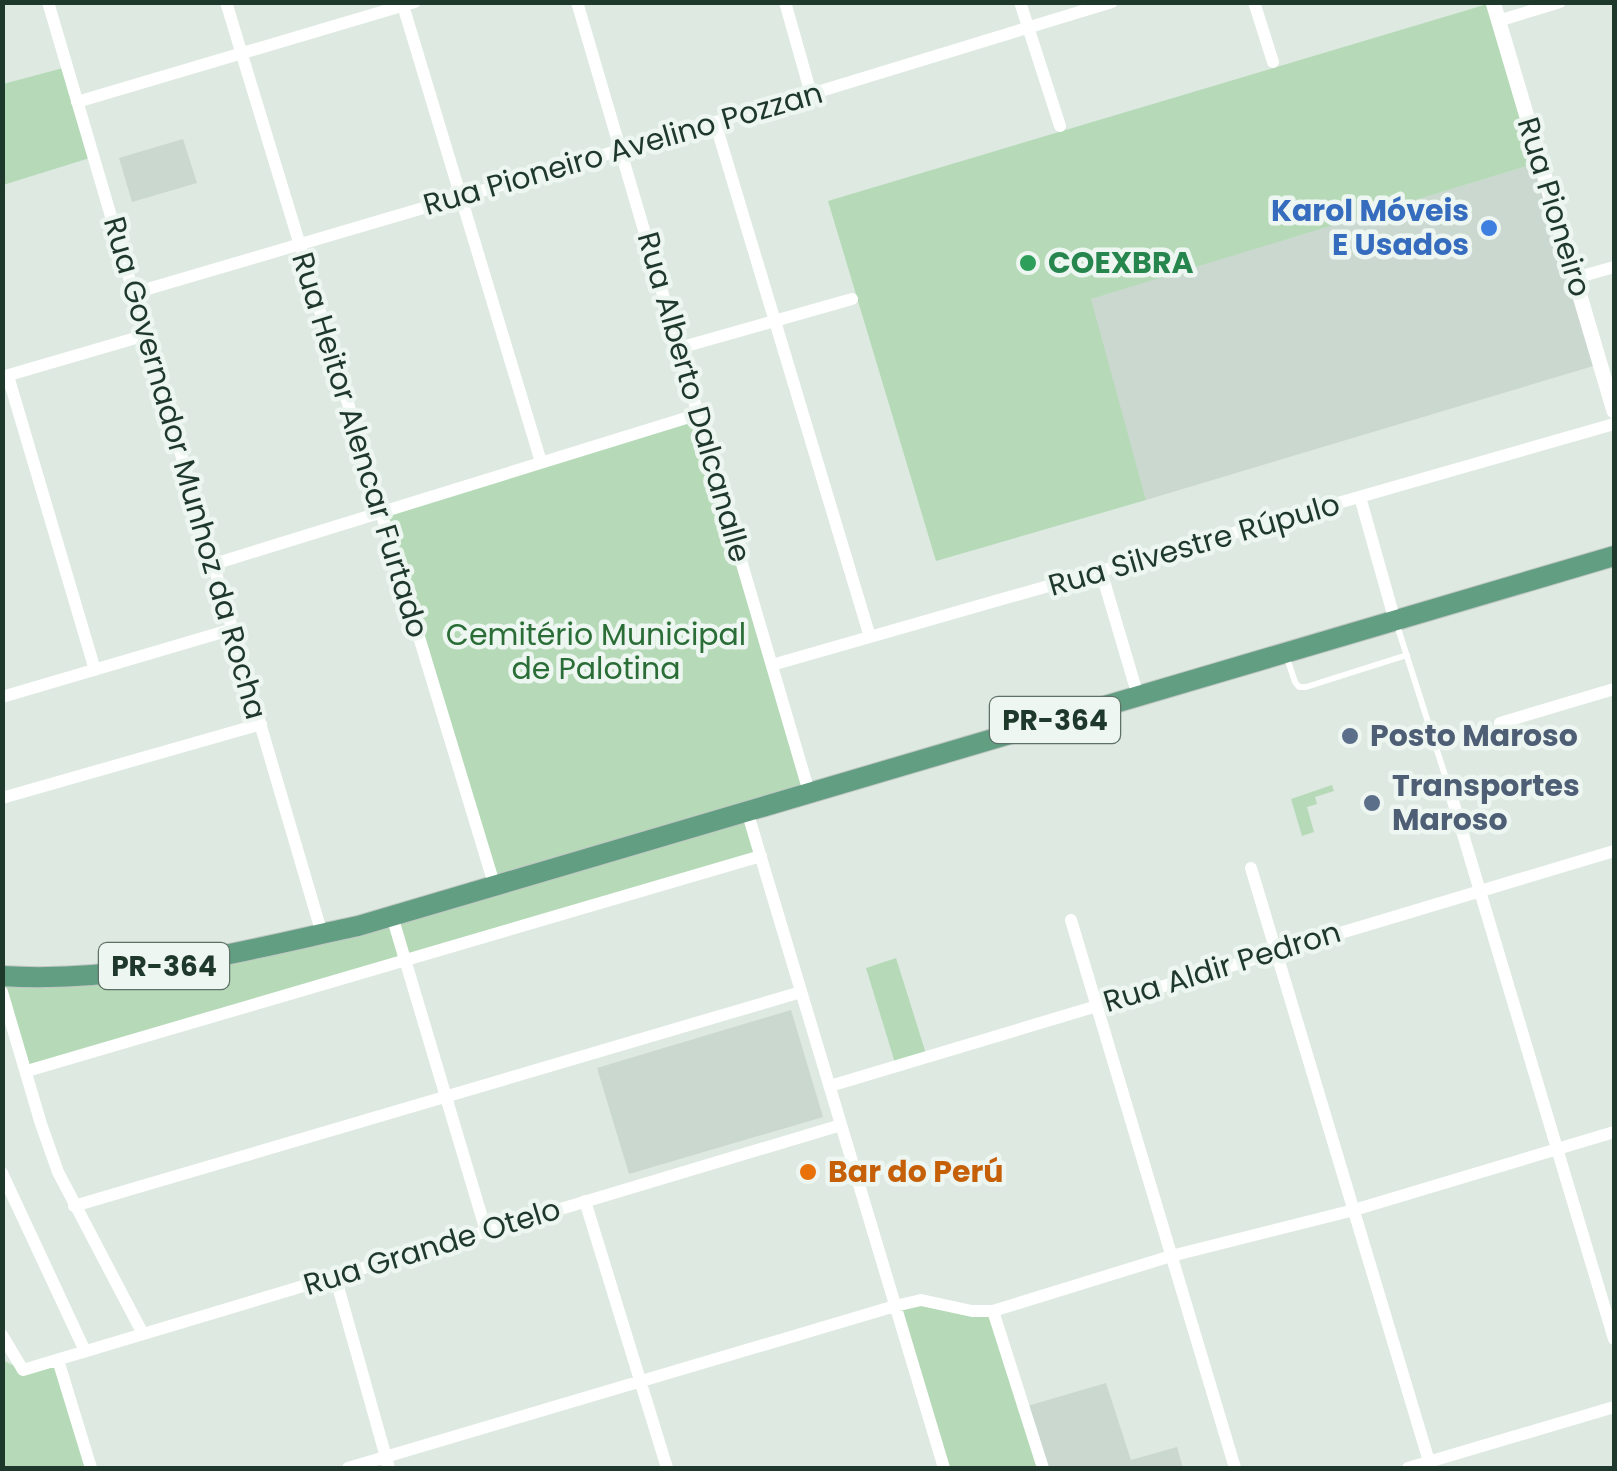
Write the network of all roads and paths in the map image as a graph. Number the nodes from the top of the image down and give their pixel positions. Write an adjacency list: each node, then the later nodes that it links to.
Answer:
1 (48, 2): 16 (street, Rua Governador Munhoz da Rocha)
2 (226, 2): 13 (street, Rua Heitor Alencar Furtado)
3 (577, 2): 19 (street, Rua Alberto Dalcanalle)
4 (785, 2): 15 (street)
5 (1020, 2): 12 (street)
6 (1112, 2): 12 (street, Rua Pioneiro Avelino Pozzan)
7 (1254, 2): 14 (street)
8 (1493, 2): 11 (street, Rua Pioneiro)
9 (1560, 2): 11 (street)
10 (406, 4): 13 (street); 20 (street)
11 (1498, 21): 23 (street, Rua Pioneiro)
12 (1028, 28): 15 (street, Rua Pioneiro Avelino Pozzan); 18 (street)
13 (242, 54): 16 (street); 21 (street, Rua Heitor Alencar Furtado)
14 (1273, 62)
15 (811, 94): 17 (street, Rua Pioneiro Avelino Pozzan)
16 (77, 102): 24 (street, Rua Governador Munhoz da Rocha)
17 (716, 122): 19 (street, Rua Pioneiro Avelino Pozzan); 26 (street)
18 (1060, 126)
19 (620, 150): 20 (street, Rua Pioneiro Avelino Pozzan); 28 (street, Rua Alberto Dalcanalle)
20 (460, 197): 21 (street, Rua Pioneiro Avelino Pozzan); 33 (street)
21 (299, 244): 24 (street, Rua Pioneiro Avelino Pozzan); 35 (street, Rua Heitor Alencar Furtado)
22 (1614, 267): 23 (street)
23 (1575, 278): 30 (street, Rua Pioneiro)
24 (134, 293): 27 (street, Rua Governador Munhoz da Rocha)
25 (852, 299): 26 (street)
26 (774, 321): 28 (street); 41 (street)
27 (146, 334): 29 (street); 37 (street, Rua Governador Munhoz da Rocha)
28 (679, 348): 31 (street, Rua Alberto Dalcanalle)
29 (5, 377): 45 (street)
30 (1614, 411)
31 (699, 414): 33 (street); 44 (street, Rua Alberto Dalcanalle)
32 (1614, 424): 34 (street, Rua Silvestre Rúpulo)
33 (541, 462): 35 (street)
34 (1360, 498): 38 (street, Rua Silvestre Rúpulo); 39 (street)
35 (379, 511): 37 (street); 58 (street, Rua Heitor Alencar Furtado)
36 (1614, 556): 39 (main road, PR-364)
37 (214, 564): 40 (street, Rua Governador Munhoz da Rocha)
38 (1101, 571): 41 (street, Rua Silvestre Rúpulo); 47 (street)
39 (1396, 621): 42 (main road, PR-364); 43 (lane)
40 (233, 630): 45 (street); 50 (street, Rua Governador Munhoz da Rocha)
41 (870, 637): 44 (street, Rua Silvestre Rúpulo)
42 (1285, 654): 43 (lane); 47 (main road, PR-364)
43 (1407, 656): 51 (lane)
44 (772, 665): 52 (street, Rua Alberto Dalcanalle)
45 (95, 670): 48 (street)
46 (1614, 689): 49 (street)
47 (1138, 696): 52 (main road, PR-364)
48 (2, 697)
49 (1500, 723)
50 (261, 724): 53 (street); 62 (street, Rua Governador Munhoz da Rocha)
51 (1450, 791): 59 (street)
52 (809, 792): 54 (main road, PR-364)
53 (2, 798)
54 (747, 811): 56 (street); 58 (main road, PR-364)
55 (1614, 851): 59 (street, Rua Aldir Pedron)
56 (760, 856): 64 (street); 67 (street)
57 (1251, 868): 63 (street)
58 (495, 886): 60 (main road, PR-364)
59 (1480, 890): 63 (street, Rua Aldir Pedron); 75 (street)
60 (392, 916): 62 (main road, PR-364); 64 (street)
61 (1072, 920): 68 (street)
62 (322, 934): 65 (main road, PR-364)
63 (1276, 951): 68 (street, Rua Aldir Pedron); 79 (street)
64 (405, 960): 70 (street); 72 (street)
65 (2, 976)
66 (2, 992): 69 (street)
67 (801, 992): 71 (street); 72 (street)
68 (1098, 1005): 71 (street, Rua Aldir Pedron); 81 (street)
69 (6, 1014): 70 (street)
70 (27, 1071): 78 (street)
71 (830, 1086): 73 (street)
72 (446, 1096): 78 (street); 80 (street)
73 (841, 1125): 77 (street, Rua Grande Otelo); 83 (street)
74 (1614, 1132): 75 (street)
75 (1558, 1149): 79 (street); 87 (street)
76 (2, 1173): 88 (street)
77 (585, 1201): 80 (street, Rua Grande Otelo); 90 (street)
78 (74, 1206): 85 (street)
79 (1354, 1210): 81 (street); 93 (street)
80 (486, 1231): 82 (street, Rua Grande Otelo)
81 (1171, 1256): 84 (street); 99 (street)
82 (335, 1276): 85 (street, Rua Grande Otelo); 92 (street)
83 (895, 1306): 84 (street); 90 (street); 97 (street)
84 (993, 1312): 98 (street)
85 (143, 1334): 88 (street, Rua Grande Otelo)
86 (2, 1335): 89 (street, Rua Grande Otelo)
87 (1614, 1339)
88 (85, 1352): 89 (street, Rua Grande Otelo)
89 (58, 1360): 94 (street)
90 (640, 1382): 92 (street); 96 (street)
91 (1614, 1407): 93 (street)
92 (387, 1463): 95 (street)
93 (1430, 1465): 100 (street)
94 (91, 1468)
95 (348, 1468)
96 (667, 1468)
97 (944, 1468)
98 (1042, 1468)
99 (1235, 1468)
100 (1408, 1468)

